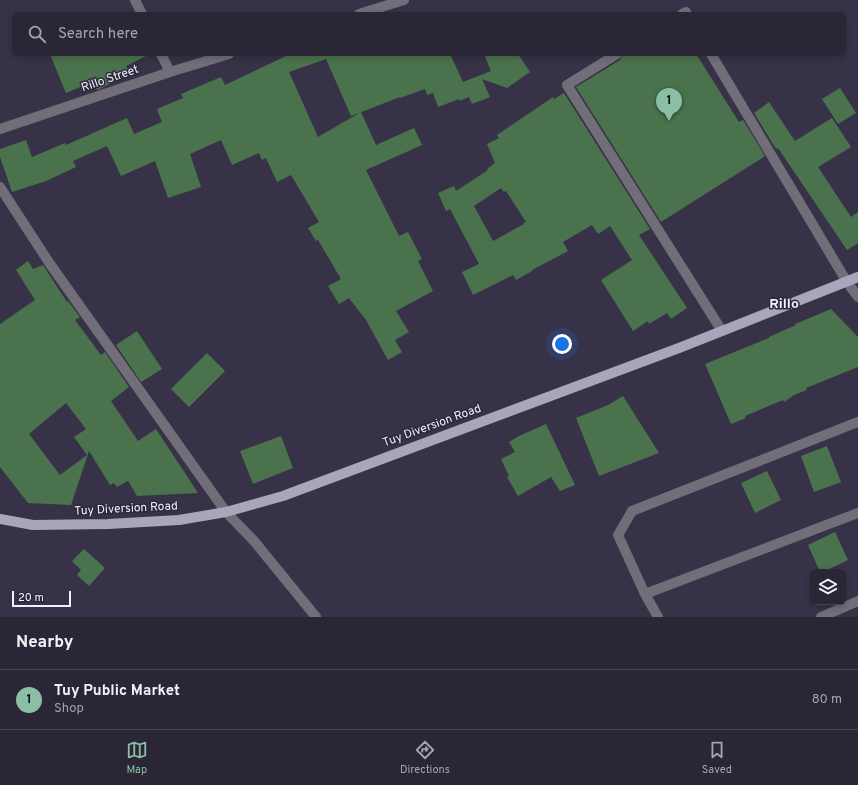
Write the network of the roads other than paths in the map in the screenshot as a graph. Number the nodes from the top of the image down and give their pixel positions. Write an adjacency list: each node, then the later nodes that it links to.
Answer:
1 (135, 0): 3 (street)
2 (404, 0): 4 (street)
3 (141, 12)
4 (365, 12)
5 (163, 56): 9 (street)
6 (222, 56): 9 (street, Rillo Street)
7 (614, 56): 15 (street)
8 (712, 56): 13 (street)
9 (170, 72): 10 (street, Rillo Street)
10 (0, 129)
11 (0, 187): 17 (street)
12 (858, 277): 13 (main road, Tuy Diversion Road)
13 (847, 282): 14 (street); 15 (main road, Tuy Diversion Road)
14 (858, 297)
15 (722, 331): 17 (main road, Tuy Diversion Road)
16 (858, 422): 20 (street)
17 (226, 512): 19 (main road, Tuy Diversion Road); 22 (street)
18 (858, 513): 20 (street)
19 (0, 519)
20 (645, 594): 23 (street)
21 (858, 601): 24 (street)
22 (316, 617)
23 (658, 617)
24 (821, 617)

